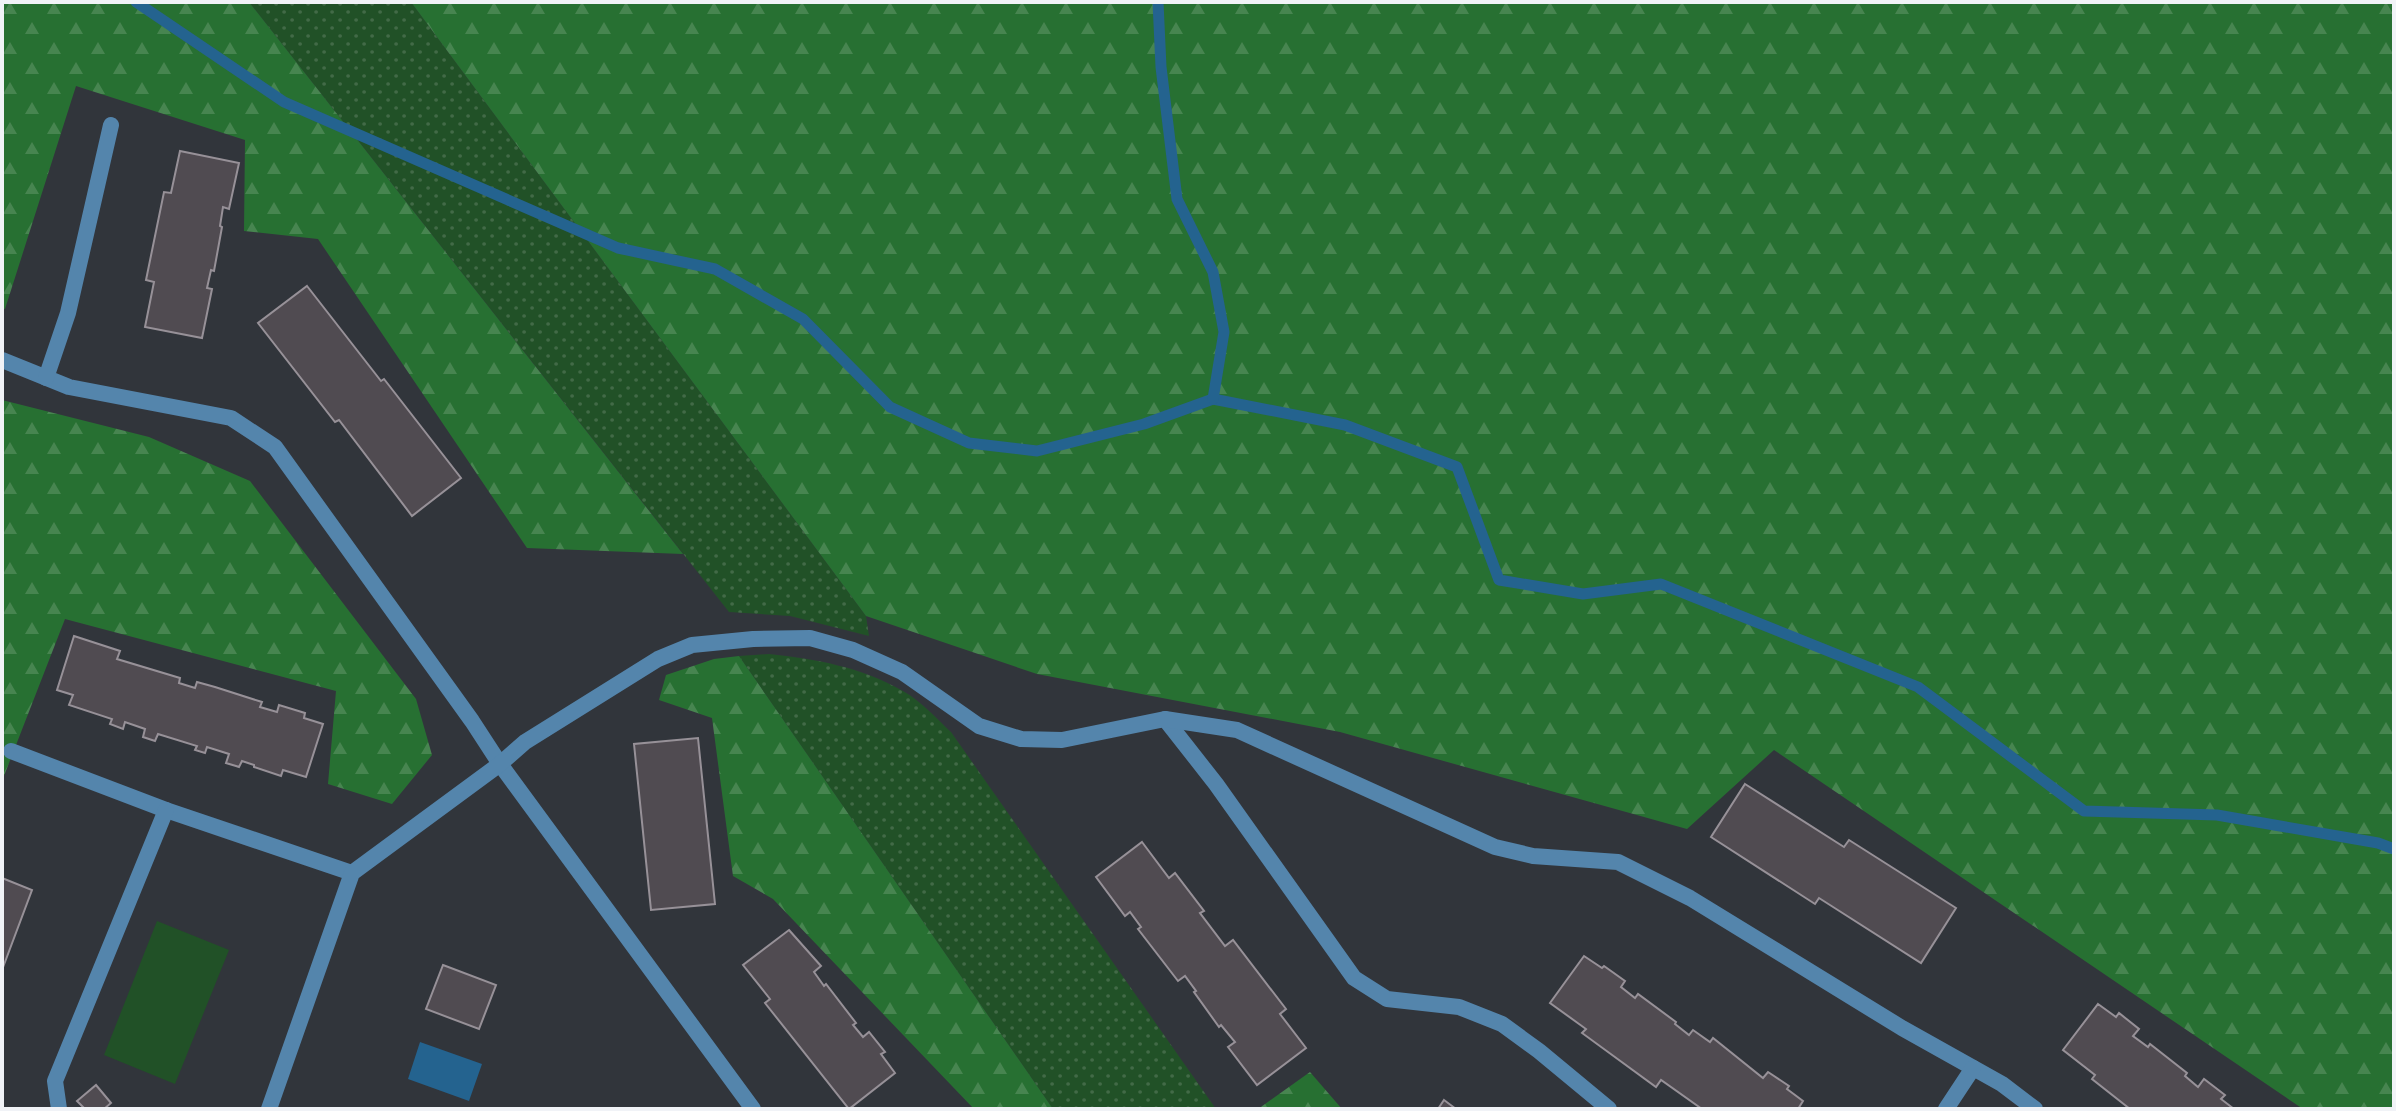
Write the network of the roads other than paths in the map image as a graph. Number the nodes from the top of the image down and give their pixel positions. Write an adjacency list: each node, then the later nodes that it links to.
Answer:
1 (111, 125): 3 (street)
2 (2, 360): 3 (street)
3 (46, 378): 6 (street)
4 (1165, 719): 6 (street); 9 (street); 13 (street)
5 (11, 751): 7 (street)
6 (500, 764): 8 (street); 12 (street)
7 (166, 810): 8 (street); 10 (street)
8 (352, 873): 11 (street)
9 (1973, 1068): 14 (street); 15 (street)
10 (59, 1109)
11 (269, 1109)
12 (753, 1109)
13 (1609, 1109)
14 (1946, 1109)
15 (2035, 1109)

